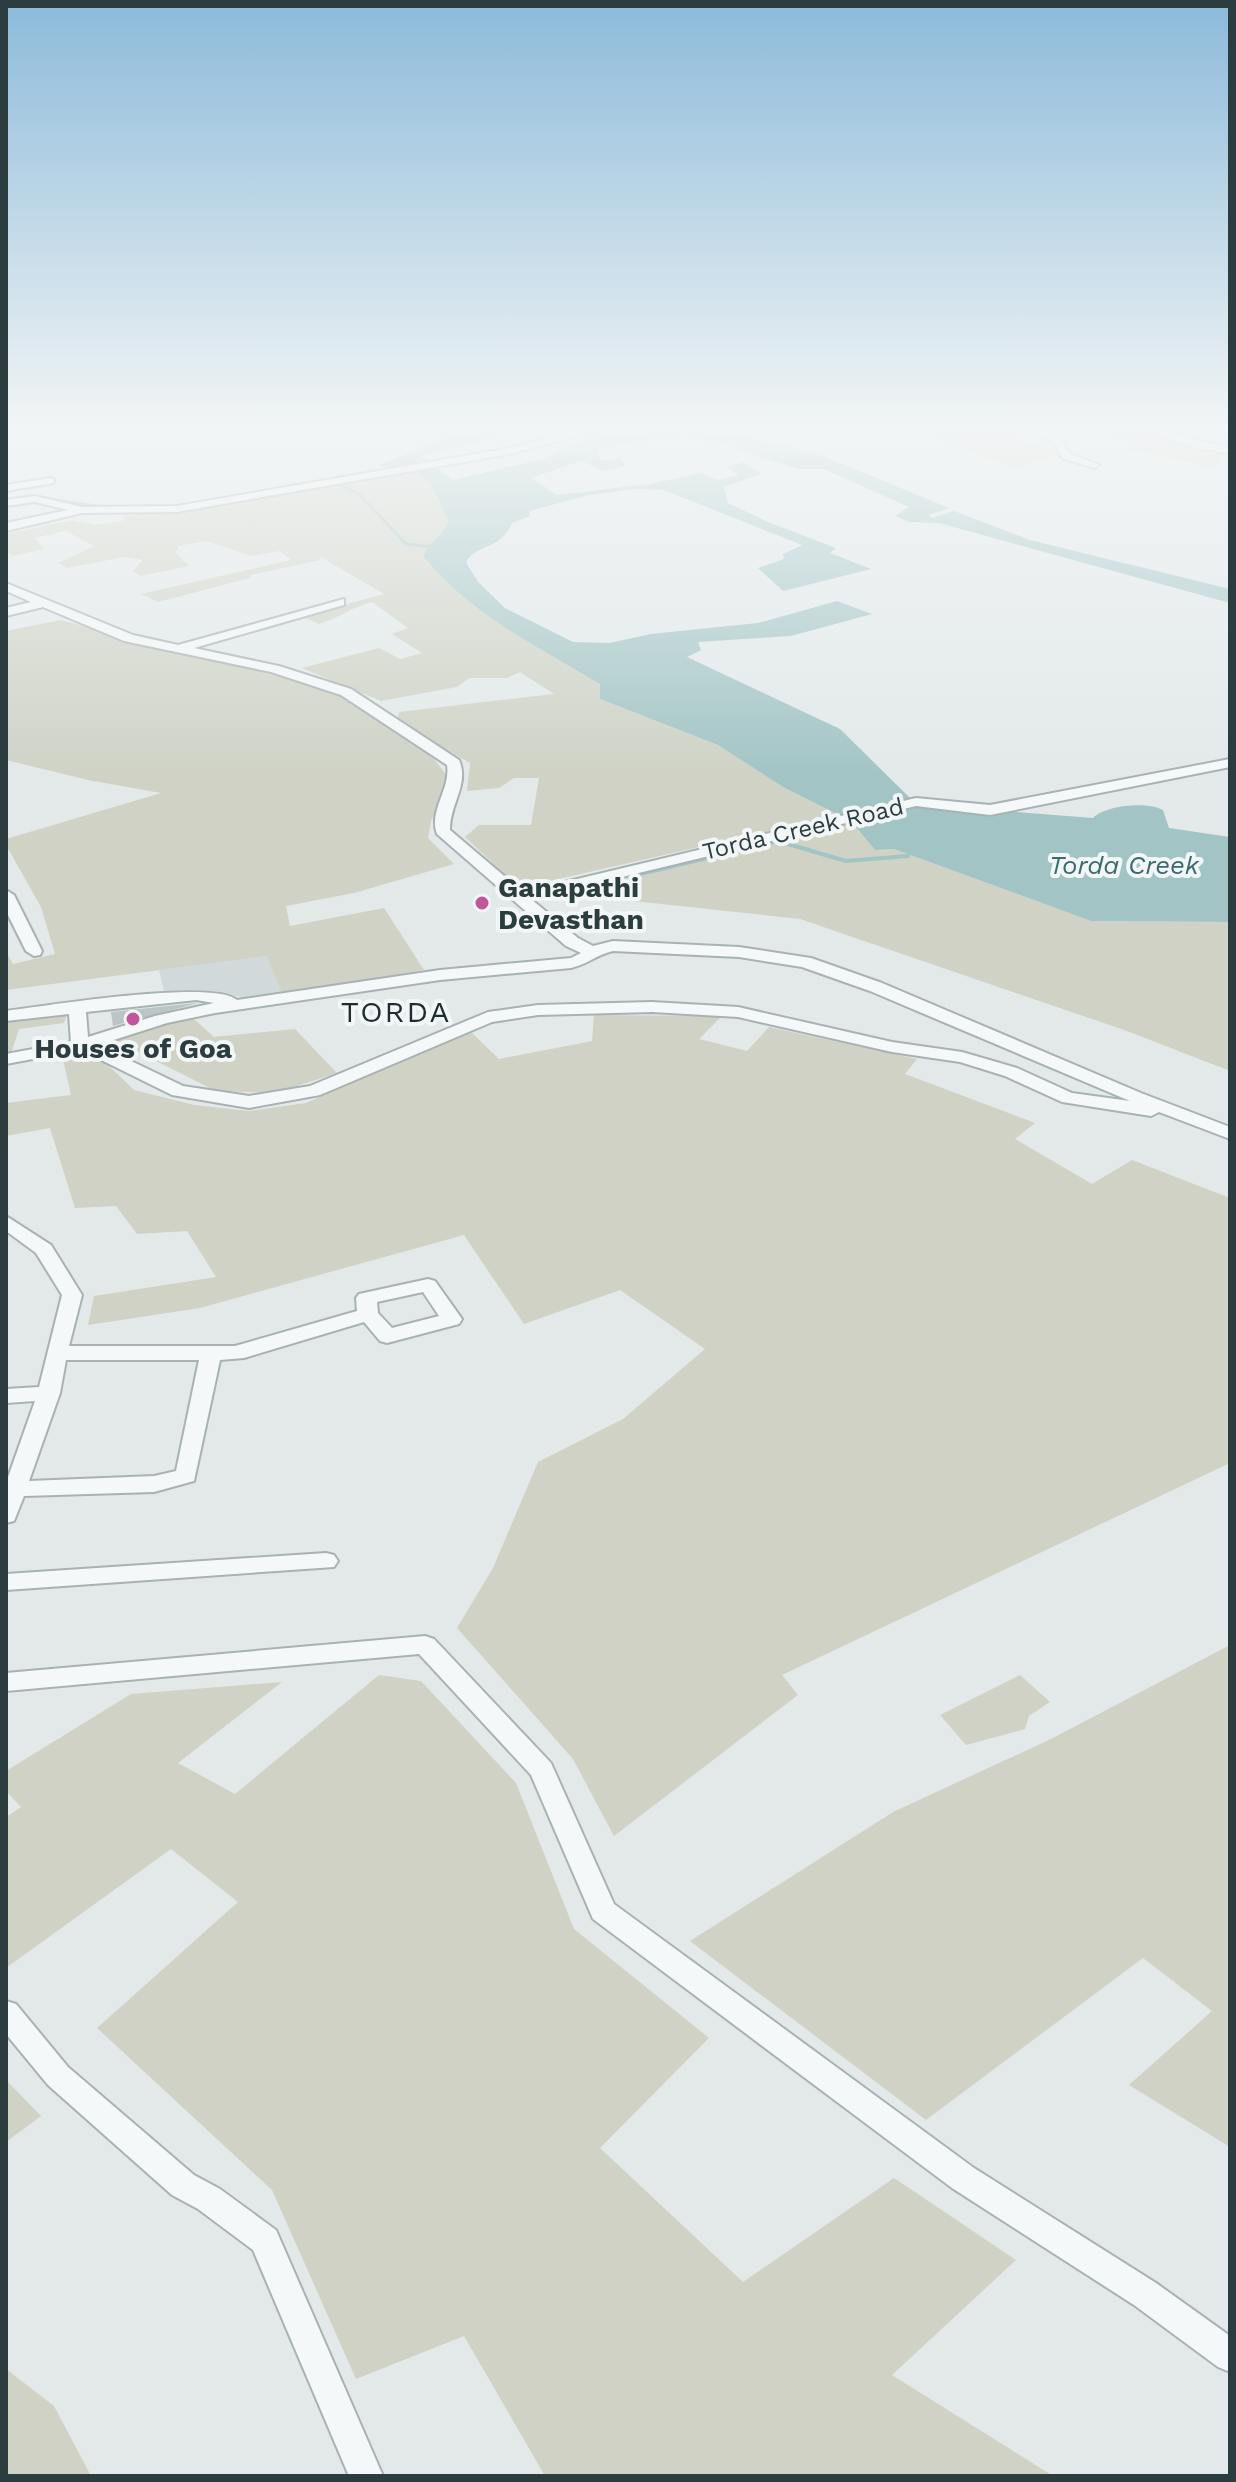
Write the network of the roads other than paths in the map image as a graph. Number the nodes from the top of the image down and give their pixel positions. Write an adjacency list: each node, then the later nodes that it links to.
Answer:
1 (6, 587): 3 (street)
2 (340, 602): 5 (street)
3 (42, 603): 4 (street); 5 (street)
4 (6, 612)
5 (179, 648): 8 (street)
6 (1230, 763): 8 (street, Torda Creek Road)
7 (6, 895): 9 (street)
8 (520, 897): 10 (street)
9 (34, 951)
10 (591, 951): 11 (street); 16 (street)
11 (239, 1002): 12 (street); 14 (street)
12 (77, 1008): 13 (street); 14 (street)
13 (6, 1016)
14 (80, 1043): 15 (street); 16 (street)
15 (6, 1059)
16 (1173, 1112): 17 (street)
17 (1230, 1133)
18 (6, 1222): 20 (street)
19 (368, 1314): 21 (street)
20 (57, 1353): 21 (street); 22 (street)
21 (211, 1353): 24 (street)
22 (49, 1393): 23 (street); 24 (street)
23 (6, 1396)
24 (15, 1489): 25 (street)
25 (6, 1515)
26 (326, 1561): 27 (street)
27 (6, 1582)
28 (6, 1682): 30 (street)
29 (6, 2013): 31 (street)
30 (1230, 2356)
31 (366, 2476)

